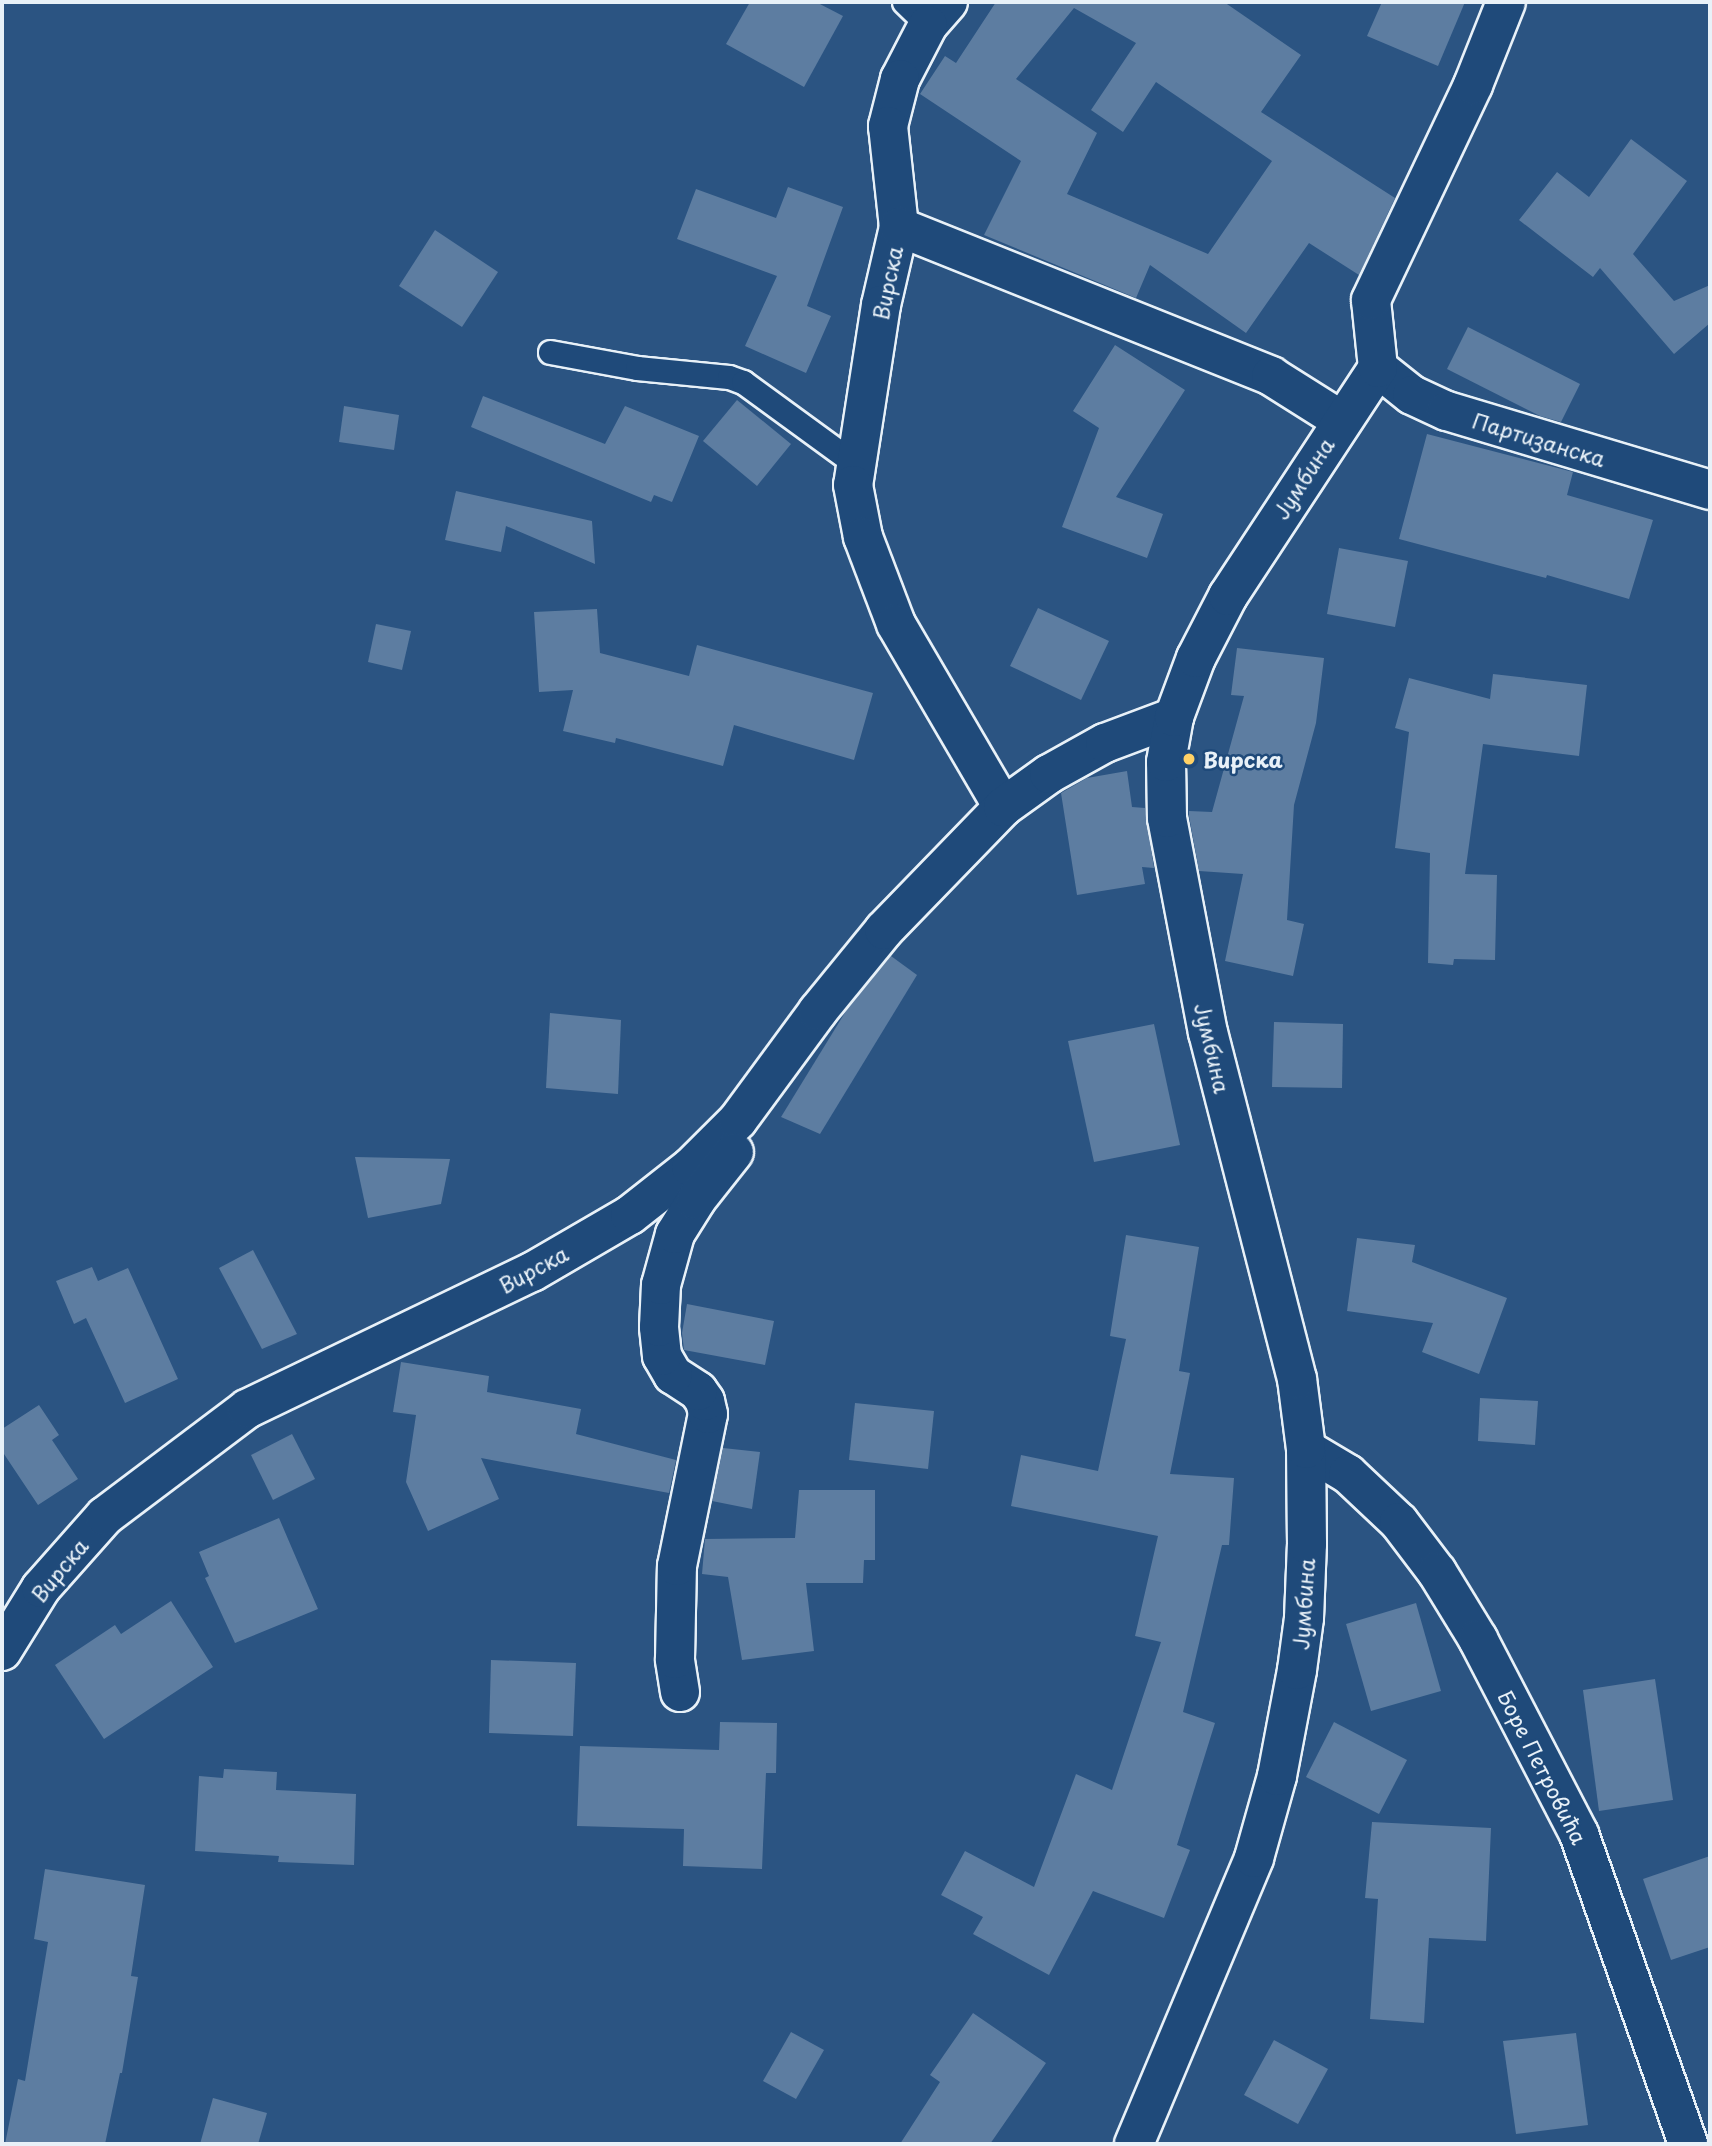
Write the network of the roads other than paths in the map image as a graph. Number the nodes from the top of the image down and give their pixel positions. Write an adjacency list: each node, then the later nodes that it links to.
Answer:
1 (1506, 2): 5 (street)
2 (927, 10): 3 (street, Вирска)
3 (899, 227): 6 (street); 7 (street, Вирска)
4 (550, 352): 7 (lane)
5 (1378, 368): 6 (street, Јумбина); 8 (street, Партизанска)
6 (1341, 420): 9 (street, Јумбина)
7 (854, 463): 10 (street, Вирска)
8 (1710, 490)
9 (1174, 717): 10 (street, Вирска); 12 (street, Јумбина)
10 (1003, 807): 11 (street, Вирска)
11 (738, 1120): 13 (street, Вирска); 14 (street)
12 (1306, 1450): 15 (street, Јумбина); 16 (street, Боре Петровића)
13 (2, 1651)
14 (680, 1692)
15 (1134, 2144)
16 (1688, 2144)

